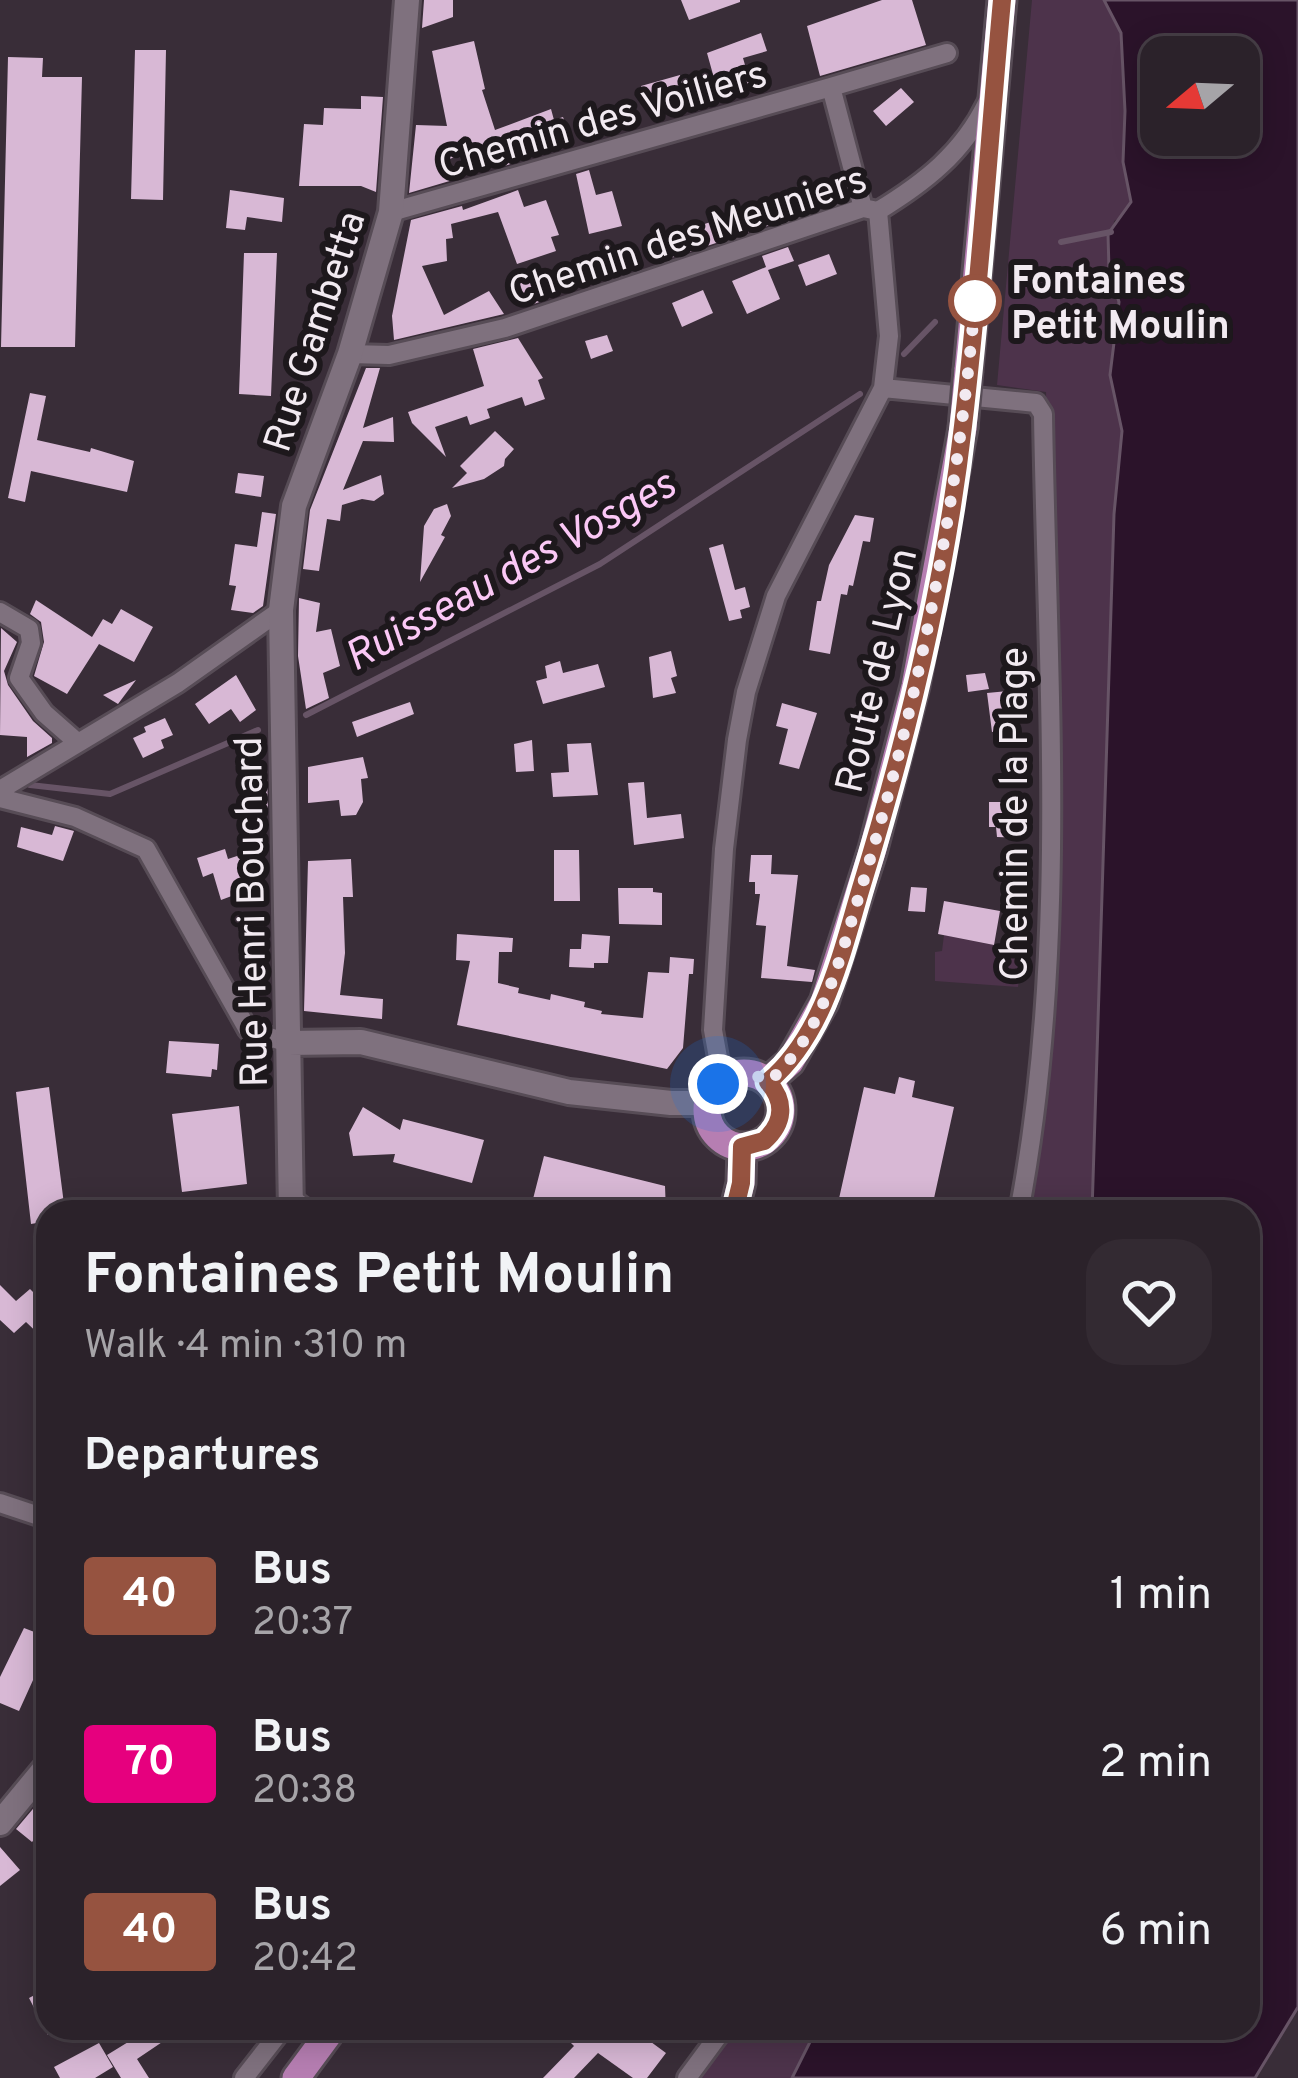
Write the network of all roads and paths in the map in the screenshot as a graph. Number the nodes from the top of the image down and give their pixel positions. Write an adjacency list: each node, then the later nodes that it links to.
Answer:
1 (407, 0): 7 (street, Rue Gambetta)
2 (1002, 0): 5 (main road, Route de Lyon)
3 (947, 53): 4 (street, Chemin des Voiliers)
4 (831, 87): 6 (street); 7 (street, Chemin des Voiliers)
5 (994, 89): 6 (street, Chemin des Meuniers); 17 (main road, Route de Lyon, bridge)
6 (871, 209): 8 (street, Chemin des Meuniers); 9 (street)
7 (391, 212): 8 (street, Rue Gambetta)
8 (350, 354): 10 (street, Rue Gambetta)
9 (884, 388): 16 (street); 22 (street, Chemin de la Plage)
10 (281, 610): 13 (street); 15 (street, Rue Henri Bouchard)
11 (0, 612): 12 (street)
12 (9, 680): 13 (street)
13 (77, 742): 14 (street)
14 (0, 794): 15 (street)
15 (288, 1043): 18 (street); 20 (street, Rue Henri Bouchard)
16 (726, 1077): 17 (main road); 18 (main road)
17 (768, 1082): 19 (main road)
18 (707, 1103): 19 (main road)
19 (742, 1147): 21 (main road)
20 (297, 1200)
21 (737, 1200)
22 (1021, 1200)
23 (0, 1503): 24 (street)
24 (36, 1515)
25 (36, 1780): 26 (street)
26 (0, 1823)
27 (274, 2040): 30 (street)
28 (324, 2040): 31 (main road)
29 (715, 2040): 32 (street)
30 (244, 2078)
31 (296, 2078)
32 (687, 2078)

